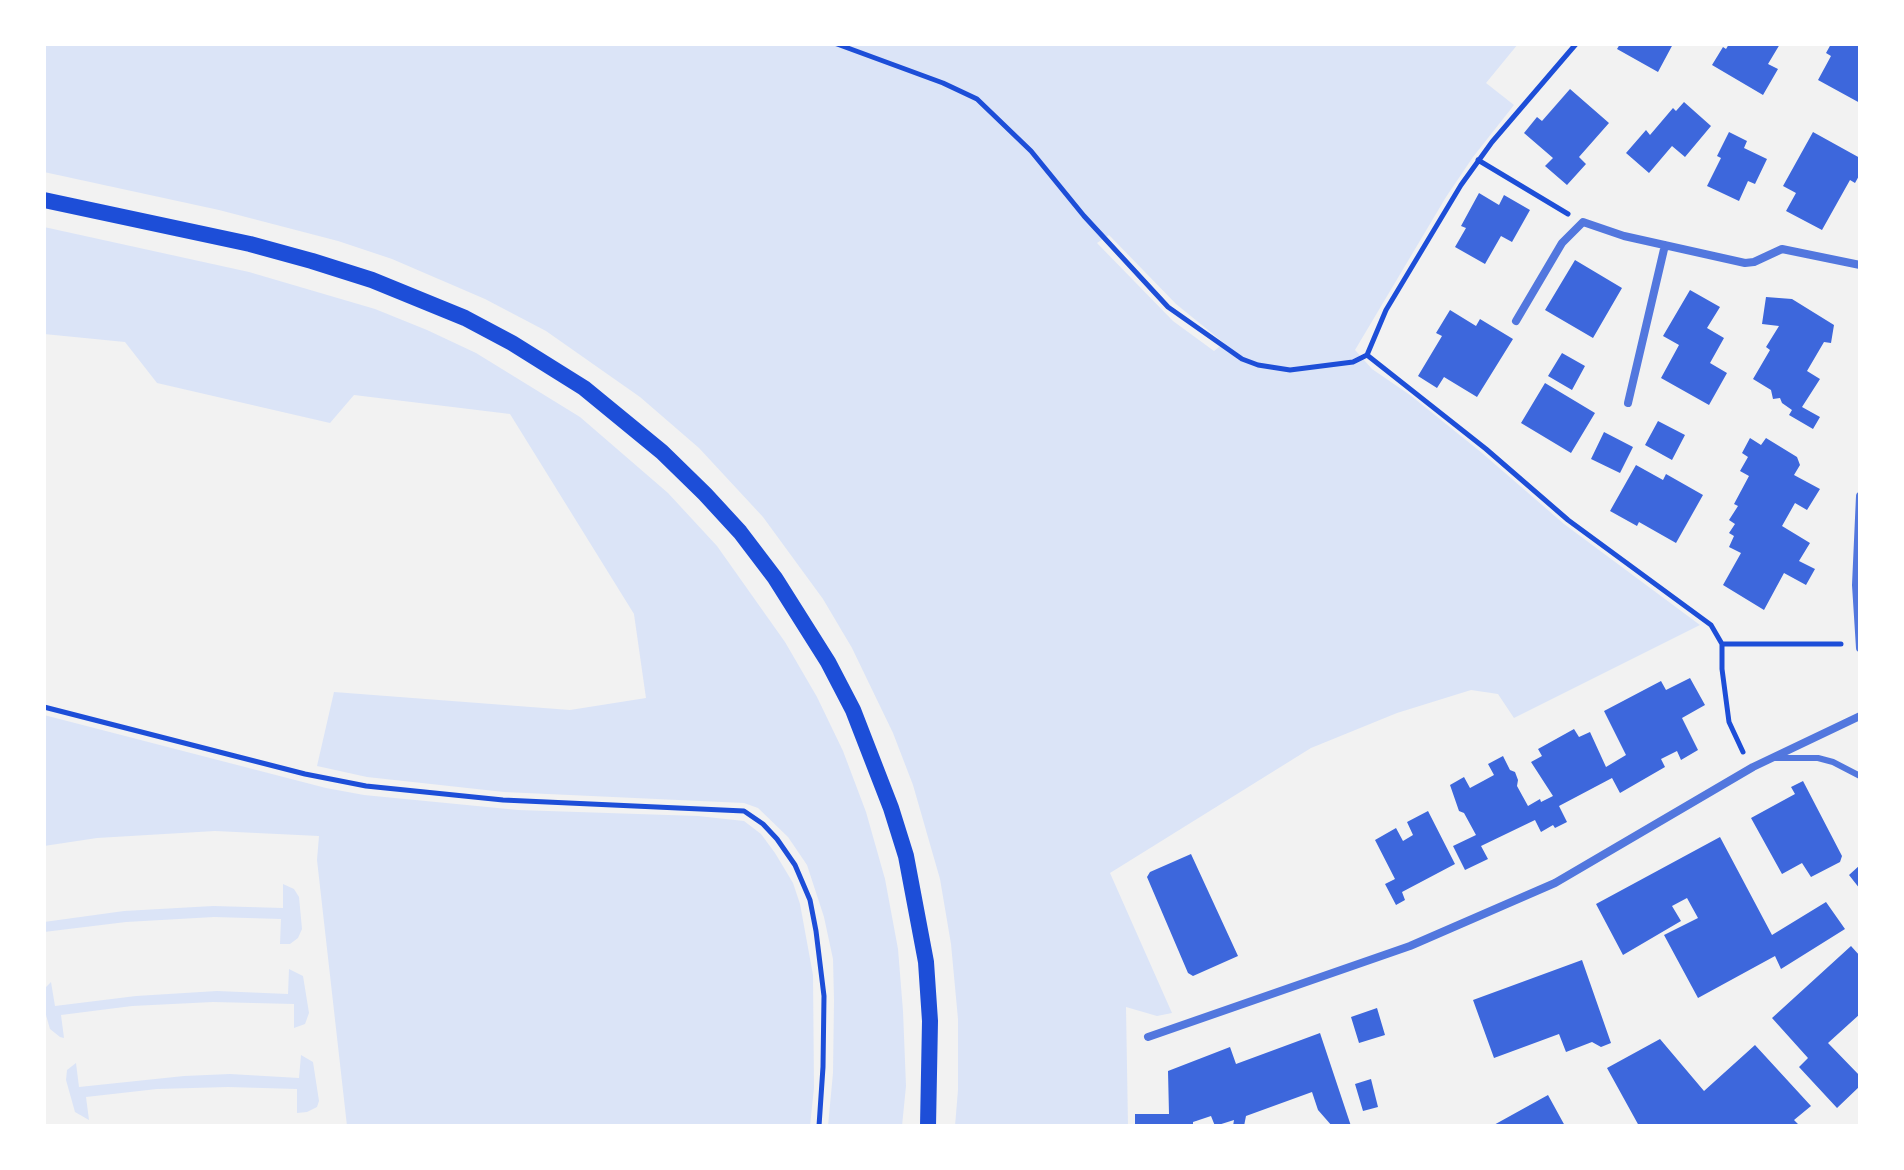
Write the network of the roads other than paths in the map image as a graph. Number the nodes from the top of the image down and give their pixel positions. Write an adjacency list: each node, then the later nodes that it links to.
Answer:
1 (44, 200): 12 (main road)
2 (1665, 245): 3 (street); 4 (street); 5 (street)
3 (1860, 265)
4 (1516, 321)
5 (1628, 403)
6 (1860, 496): 7 (street)
7 (1860, 646)
8 (1860, 716): 9 (street)
9 (1771, 758): 10 (lane); 11 (street)
10 (1860, 776)
11 (1148, 1037)
12 (928, 1126)

